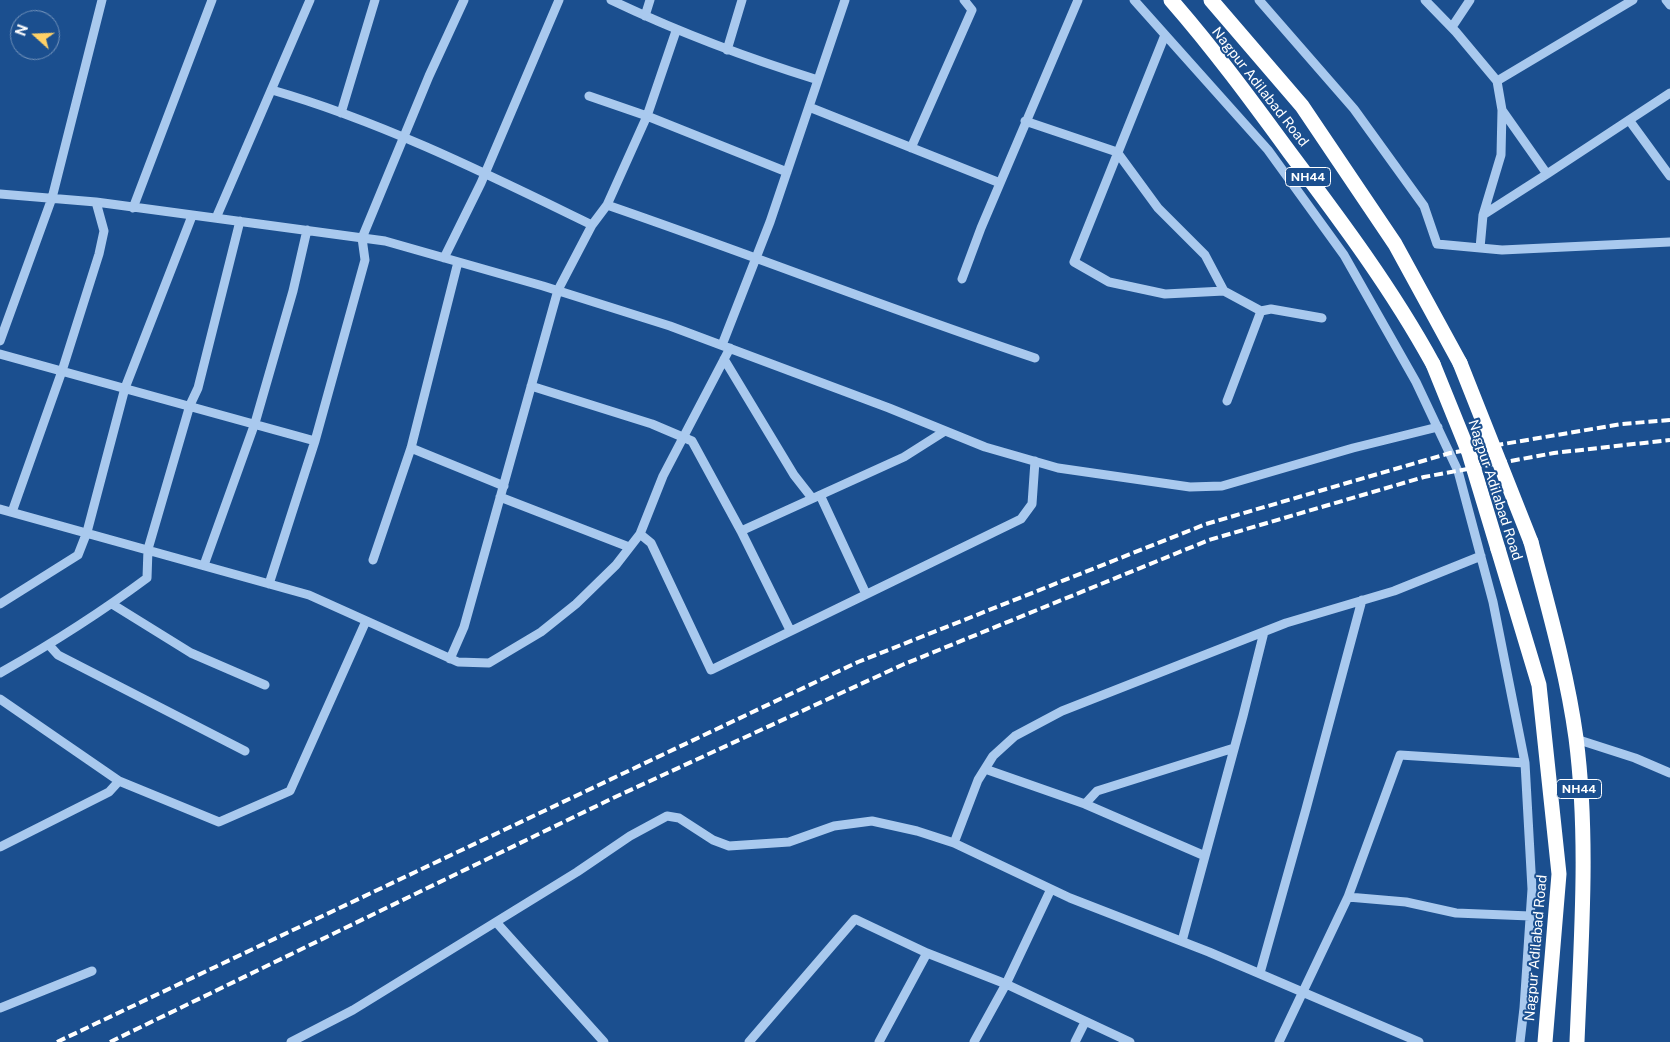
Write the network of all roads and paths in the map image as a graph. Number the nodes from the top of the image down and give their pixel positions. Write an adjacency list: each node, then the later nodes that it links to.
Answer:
1 (102, 0): 47 (street)
2 (212, 0): 50 (street)
3 (310, 0): 29 (street)
4 (375, 0): 34 (street)
5 (464, 0): 38 (street)
6 (559, 0): 42 (street)
7 (611, 0): 22 (street)
8 (650, 0): 22 (street)
9 (742, 0): 26 (street)
10 (845, 0): 27 (street)
11 (964, 0): 39 (street)
12 (1078, 0): 37 (street)
13 (1134, 0): 25 (street)
14 (1171, 0): 144 (highway, Nagpur Adilabad Road / NH44, bridge)
15 (1211, 0): 111 (highway, Nagpur Adilabad Road / NH44, bridge)
16 (1259, 0): 59 (street)
17 (1425, 0): 23 (street)
18 (1470, 0): 23 (street)
19 (1633, 0): 28 (street)
20 (1666, 0): 21 (street)
21 (1670, 5)
22 (645, 16): 24 (street)
23 (1452, 27): 28 (street)
24 (676, 31): 26 (street); 35 (street)
25 (1165, 34): 40 (street); 79 (street)
26 (727, 50): 27 (street)
27 (818, 80): 32 (street)
28 (1497, 81): 33 (street)
29 (272, 90): 34 (street); 53 (street)
30 (1670, 93): 36 (street)
31 (589, 96): 35 (street)
32 (809, 107): 39 (street); 41 (street)
33 (1502, 110): 43 (street); 51 (street)
34 (340, 113): 38 (street)
35 (647, 116): 41 (street); 49 (street)
36 (1630, 120): 43 (street); 44 (street)
37 (1025, 122): 40 (street); 45 (street)
38 (403, 139): 42 (street); 57 (street)
39 (911, 148): 45 (street)
40 (1117, 152): 65 (street); 65 (street)
41 (787, 172): 60 (street)
42 (485, 173): 55 (street); 61 (street)
43 (1547, 174): 51 (street)
44 (1670, 176)
45 (1000, 183): 63 (street)
46 (0, 194): 47 (street)
47 (52, 198): 48 (street); 68 (street)
48 (96, 202): 50 (street); 73 (street)
49 (607, 204): 55 (street); 60 (street)
50 (133, 208): 52 (street)
51 (1483, 215): 59 (street)
52 (192, 216): 53 (street); 75 (street)
53 (216, 218): 54 (street)
54 (240, 221): 56 (street); 77 (street)
55 (592, 226): 64 (street)
56 (307, 230): 57 (street); 78 (street)
57 (362, 238): 61 (street); 82 (street)
58 (1670, 242): 59 (street)
59 (1480, 248)
60 (757, 257): 69 (street); 71 (street)
61 (444, 258): 62 (street)
62 (458, 262): 64 (street); 83 (street)
63 (962, 279)
64 (558, 290): 69 (street); 74 (street)
65 (1224, 290): 66 (street)
66 (1261, 310): 67 (street); 76 (street)
67 (1322, 318)
68 (0, 341)
69 (726, 347): 72 (street); 80 (street)
70 (0, 354): 73 (street)
71 (1035, 358)
72 (724, 359): 81 (street); 87 (street)
73 (62, 371): 75 (street); 89 (street)
74 (531, 386): 81 (street); 85 (street)
75 (125, 388): 77 (street); 91 (street)
76 (1227, 402)
77 (190, 405): 78 (street); 94 (street)
78 (255, 423): 82 (street); 97 (street)
79 (1438, 427): 84 (street); 95 (street)
80 (945, 430): 84 (street); 87 (street)
81 (683, 436): 90 (street); 92 (street)
82 (315, 441): 98 (street)
83 (411, 448): 85 (street); 96 (street)
84 (1035, 461): 99 (street)
85 (504, 486): 86 (street)
86 (500, 497): 93 (street); 107 (street)
87 (816, 497): 90 (street); 99 (street)
88 (0, 509): 89 (street)
89 (12, 512): 91 (street)
90 (741, 531): 104 (street)
91 (86, 532): 94 (street); 101 (street)
92 (640, 534): 93 (street); 104 (street)
93 (629, 548): 107 (street)
94 (148, 549): 97 (street); 102 (street)
95 (1481, 556): 100 (street); 114 (street)
96 (373, 560)
97 (204, 565): 98 (street)
98 (269, 584): 103 (street)
99 (866, 594): 104 (street)
100 (1362, 600): 105 (street); 129 (street)
101 (0, 604)
102 (112, 604): 106 (street); 109 (street)
103 (366, 621): 107 (street); 117 (street)
104 (790, 630)
105 (1264, 632): 112 (street); 115 (street)
106 (49, 645): 108 (street); 113 (street)
107 (450, 659)
108 (0, 673)
109 (264, 685)
110 (0, 699): 117 (street)
111 (1576, 740): 116 (street); 145 (highway, Nagpur Adilabad Road / NH44)
112 (1234, 748): 118 (street); 121 (street)
113 (245, 751)
114 (1524, 763): 123 (street); 124 (street)
115 (985, 769): 118 (street); 119 (street)
116 (1670, 773)
117 (118, 781): 120 (street)
118 (1086, 804): 121 (street)
119 (954, 843): 122 (street); 125 (street)
120 (0, 846)
121 (1205, 856): 126 (street)
122 (1051, 889): 126 (street); 130 (street)
123 (1348, 897): 124 (street); 131 (street)
124 (1530, 916): 143 (street)
125 (496, 922): 134 (street); 135 (street)
126 (1182, 941): 129 (street)
127 (927, 953): 130 (street); 136 (street); 137 (street)
128 (92, 971): 132 (street)
129 (1260, 973): 131 (street)
130 (1006, 984): 133 (street); 138 (street)
131 (1304, 992): 141 (street); 142 (street)
132 (0, 1008)
133 (1086, 1022): 139 (street); 140 (street)
134 (291, 1042)
135 (604, 1042)
136 (749, 1042)
137 (879, 1042)
138 (974, 1042)
139 (1075, 1042)
140 (1130, 1042)
141 (1279, 1042)
142 (1419, 1042)
143 (1520, 1042)
144 (1545, 1042)
145 (1576, 1042)

